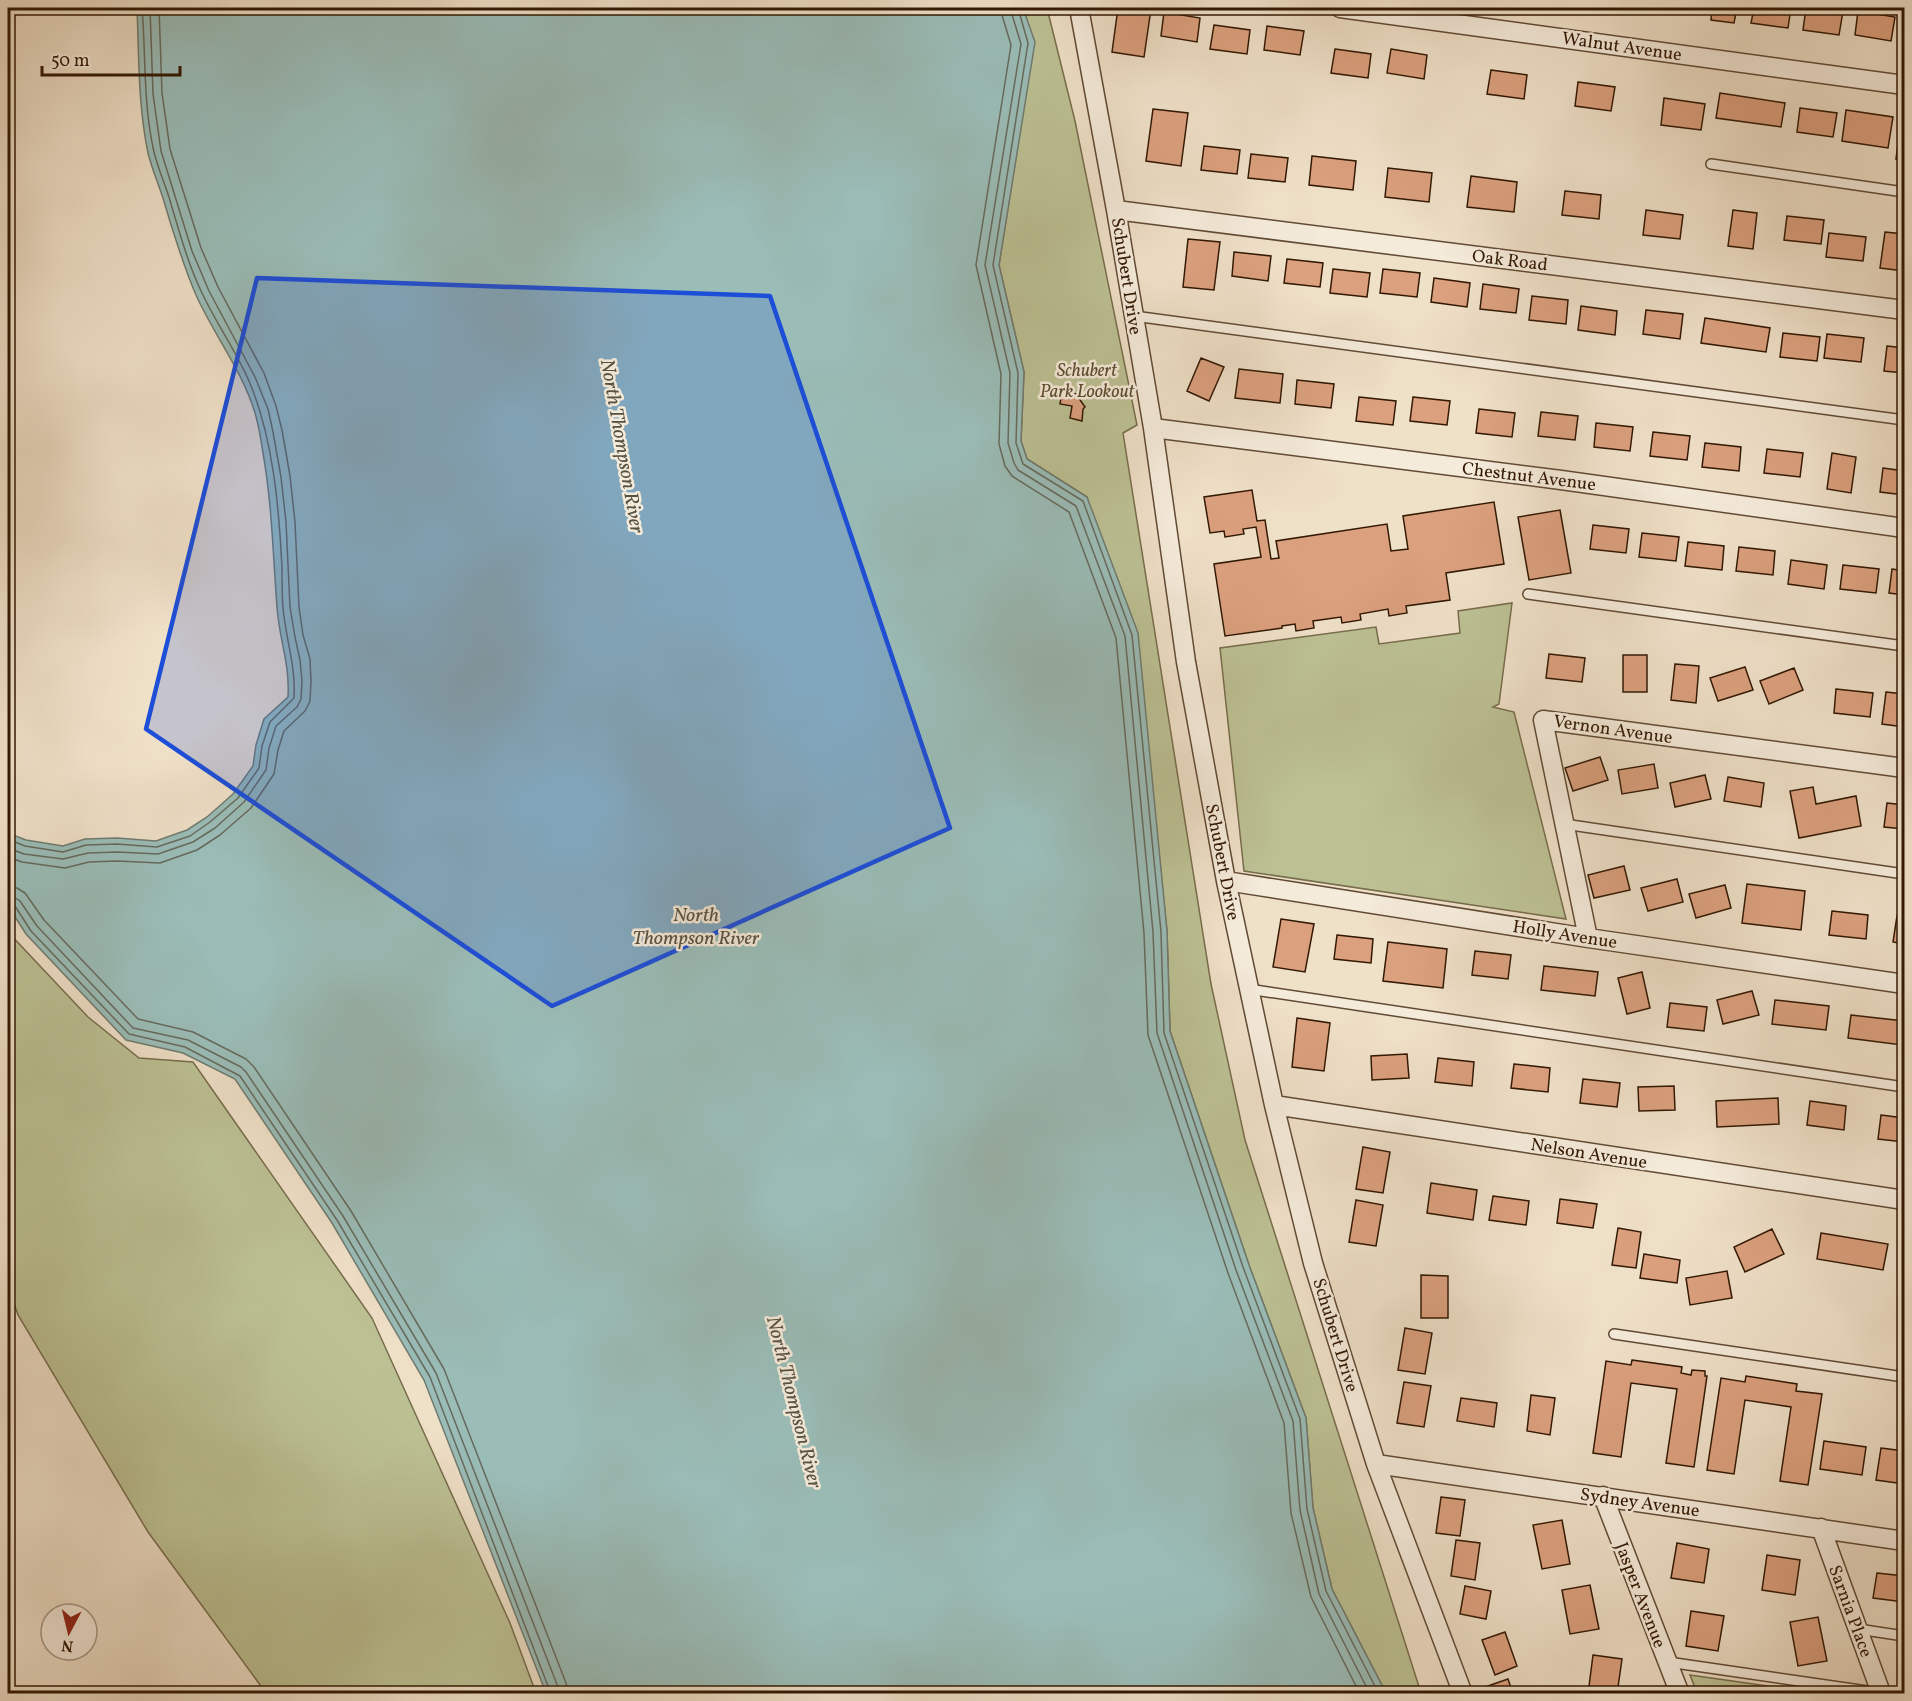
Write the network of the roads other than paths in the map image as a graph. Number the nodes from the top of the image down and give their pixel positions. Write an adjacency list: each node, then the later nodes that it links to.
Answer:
1 (1079, 8): 6 (street, Schubert Drive)
2 (1340, 8): 3 (street, Walnut Avenue)
3 (1905, 85)
4 (1711, 164): 5 (lane)
5 (1905, 192)
6 (1116, 210): 7 (street, Oak Road); 8 (street, Schubert Drive)
7 (1905, 310)
8 (1134, 316): 9 (lane); 10 (street, Schubert Drive)
9 (1905, 420)
10 (1153, 428): 11 (street, Chestnut Avenue); 17 (street, Schubert Drive)
11 (1905, 528)
12 (1528, 594): 13 (lane)
13 (1905, 646)
14 (1905, 768): 15 (street, Vernon Avenue)
15 (1564, 824): 16 (lane); 18 (street, Vernon Avenue)
16 (1905, 874)
17 (1226, 881): 18 (street, Holly Avenue); 20 (street, Schubert Drive)
18 (1588, 938): 19 (street, Holly Avenue)
19 (1905, 984)
20 (1248, 988): 21 (lane); 22 (street, Schubert Drive)
21 (1905, 1086)
22 (1274, 1105): 23 (street, Nelson Avenue); 26 (street, Schubert Drive)
23 (1905, 1200)
24 (1614, 1334): 25 (lane)
25 (1905, 1377)
26 (1376, 1464): 27 (street, Sydney Avenue); 34 (street, Schubert Drive)
27 (1603, 1496): 28 (street, Sydney Avenue); 32 (street, Jasper Avenue)
28 (1821, 1528): 29 (street, Sydney Avenue); 30 (street, Sarnia Place)
29 (1905, 1541)
30 (1858, 1629): 31 (lane); 33 (street, Sarnia Place)
31 (1905, 1636)
32 (1668, 1662): 33 (lane); 35 (street, Jasper Avenue)
33 (1881, 1693)
34 (1463, 1694)
35 (1680, 1694)

